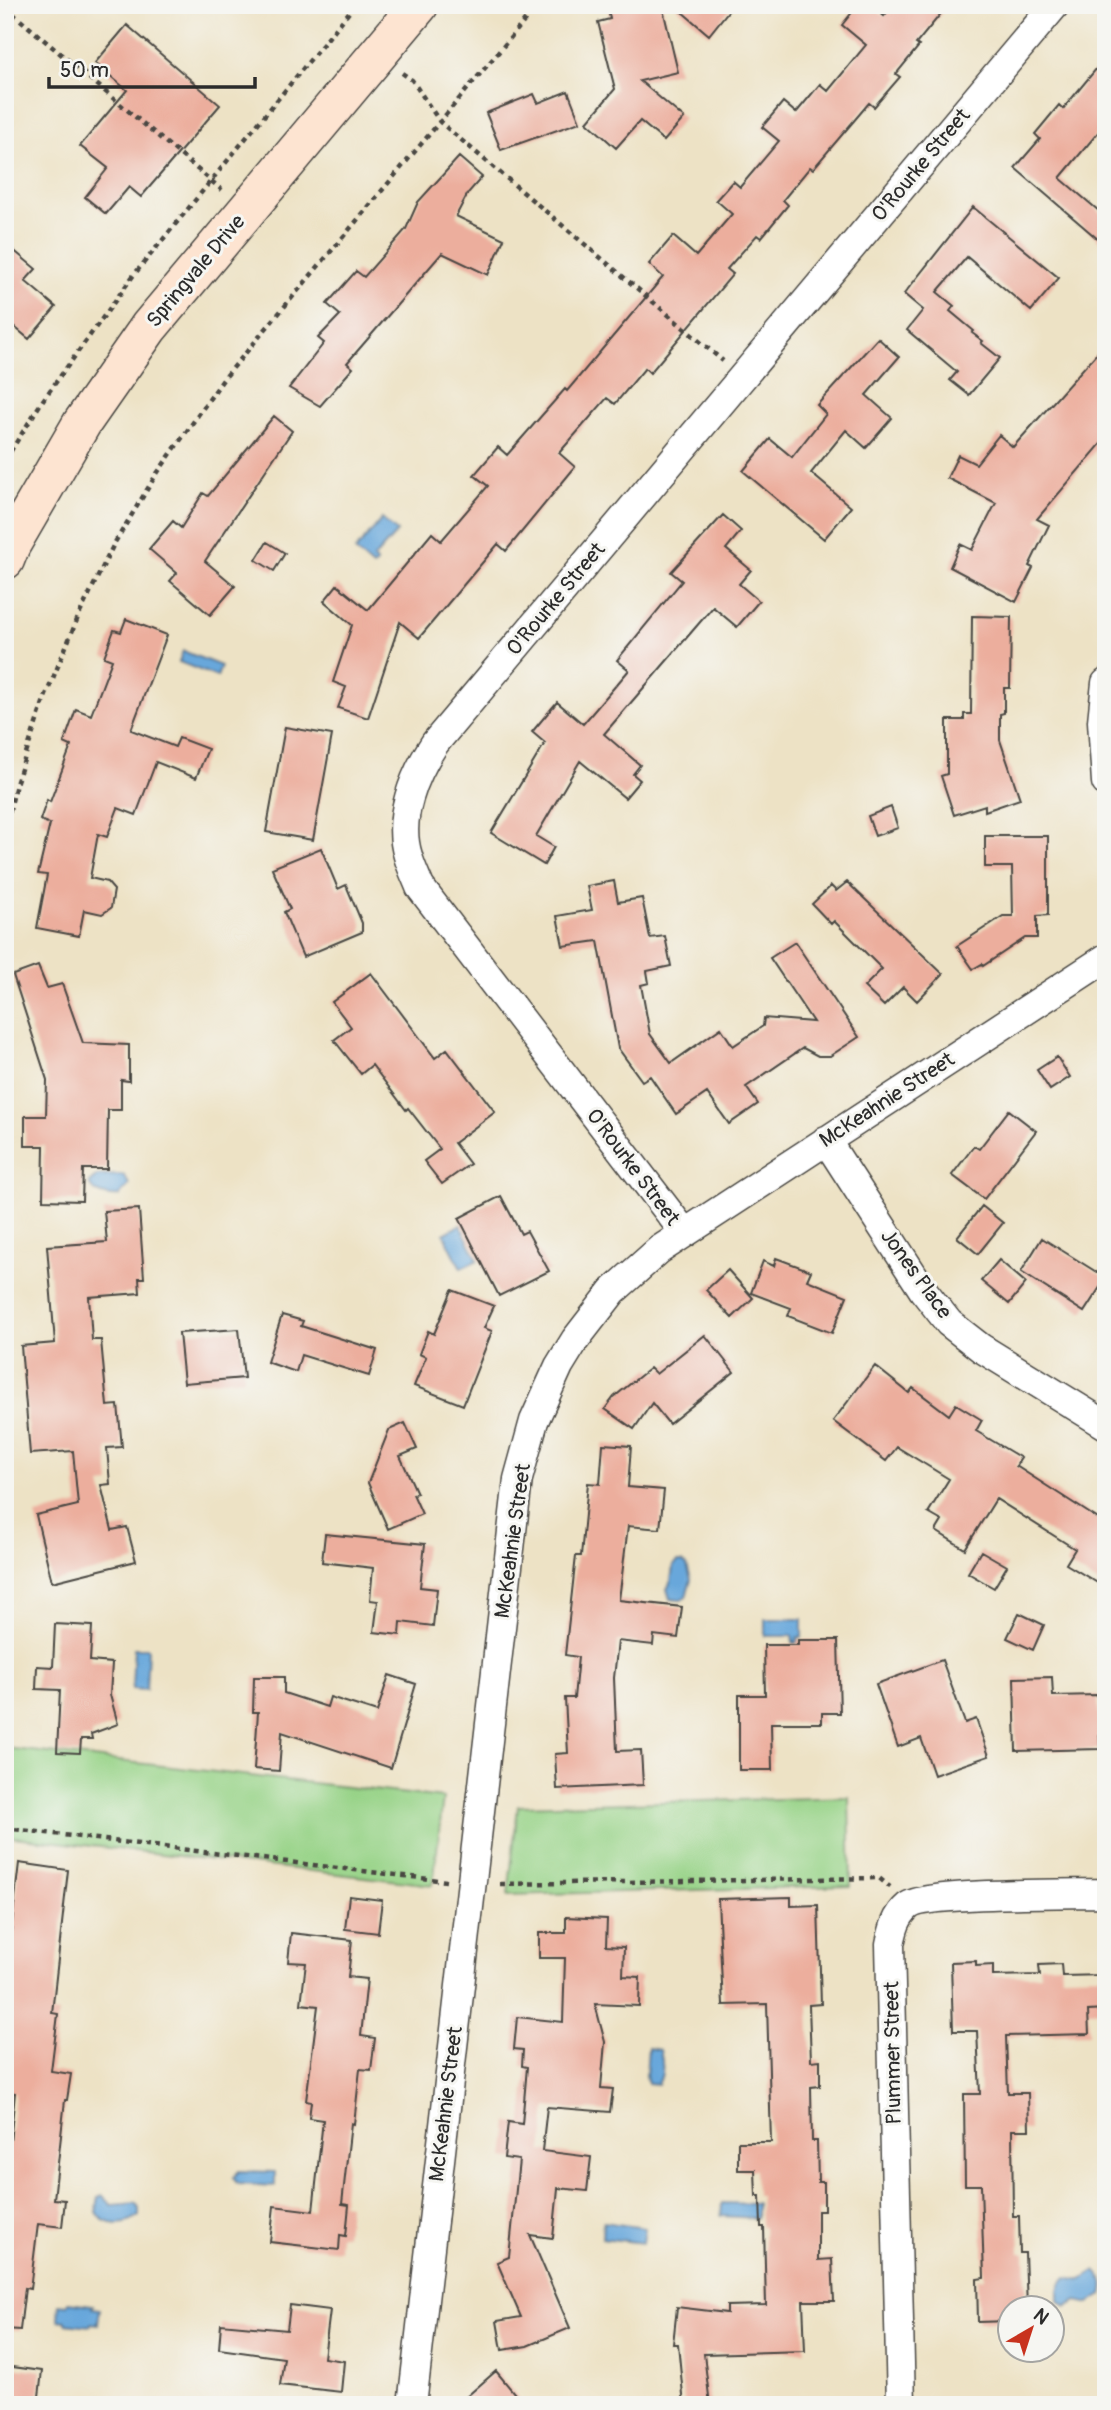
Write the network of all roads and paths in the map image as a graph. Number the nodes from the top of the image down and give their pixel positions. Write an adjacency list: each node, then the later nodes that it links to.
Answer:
1 (355, 5): 8 (path)
2 (419, 5): 6 (main road, Springvale Drive)
3 (538, 5): 7 (path)
4 (1055, 5): 10 (street, O'Rourke Street)
5 (5, 7): 8 (path)
6 (378, 54): 7 (path); 9 (main road, Springvale Drive)
7 (440, 122): 10 (path); 15 (path)
8 (211, 181): 9 (path); 11 (path)
9 (247, 210): 12 (main road, Springvale Drive)
10 (742, 377): 18 (street, O'Rourke Street)
11 (5, 460)
12 (5, 560)
13 (1106, 683): 14 (street)
14 (1106, 782)
15 (5, 831)
16 (1106, 958): 17 (street, McKeahnie Street)
17 (825, 1140): 18 (street, McKeahnie Street); 19 (street, Jones Place)
18 (684, 1232): 22 (street, McKeahnie Street)
19 (1106, 1426)
20 (5, 1828): 22 (path)
21 (879, 1878): 22 (path)
22 (471, 1884): 24 (street, McKeahnie Street)
23 (1106, 1893): 25 (street, Plummer Street)
24 (412, 2405)
25 (901, 2405)

